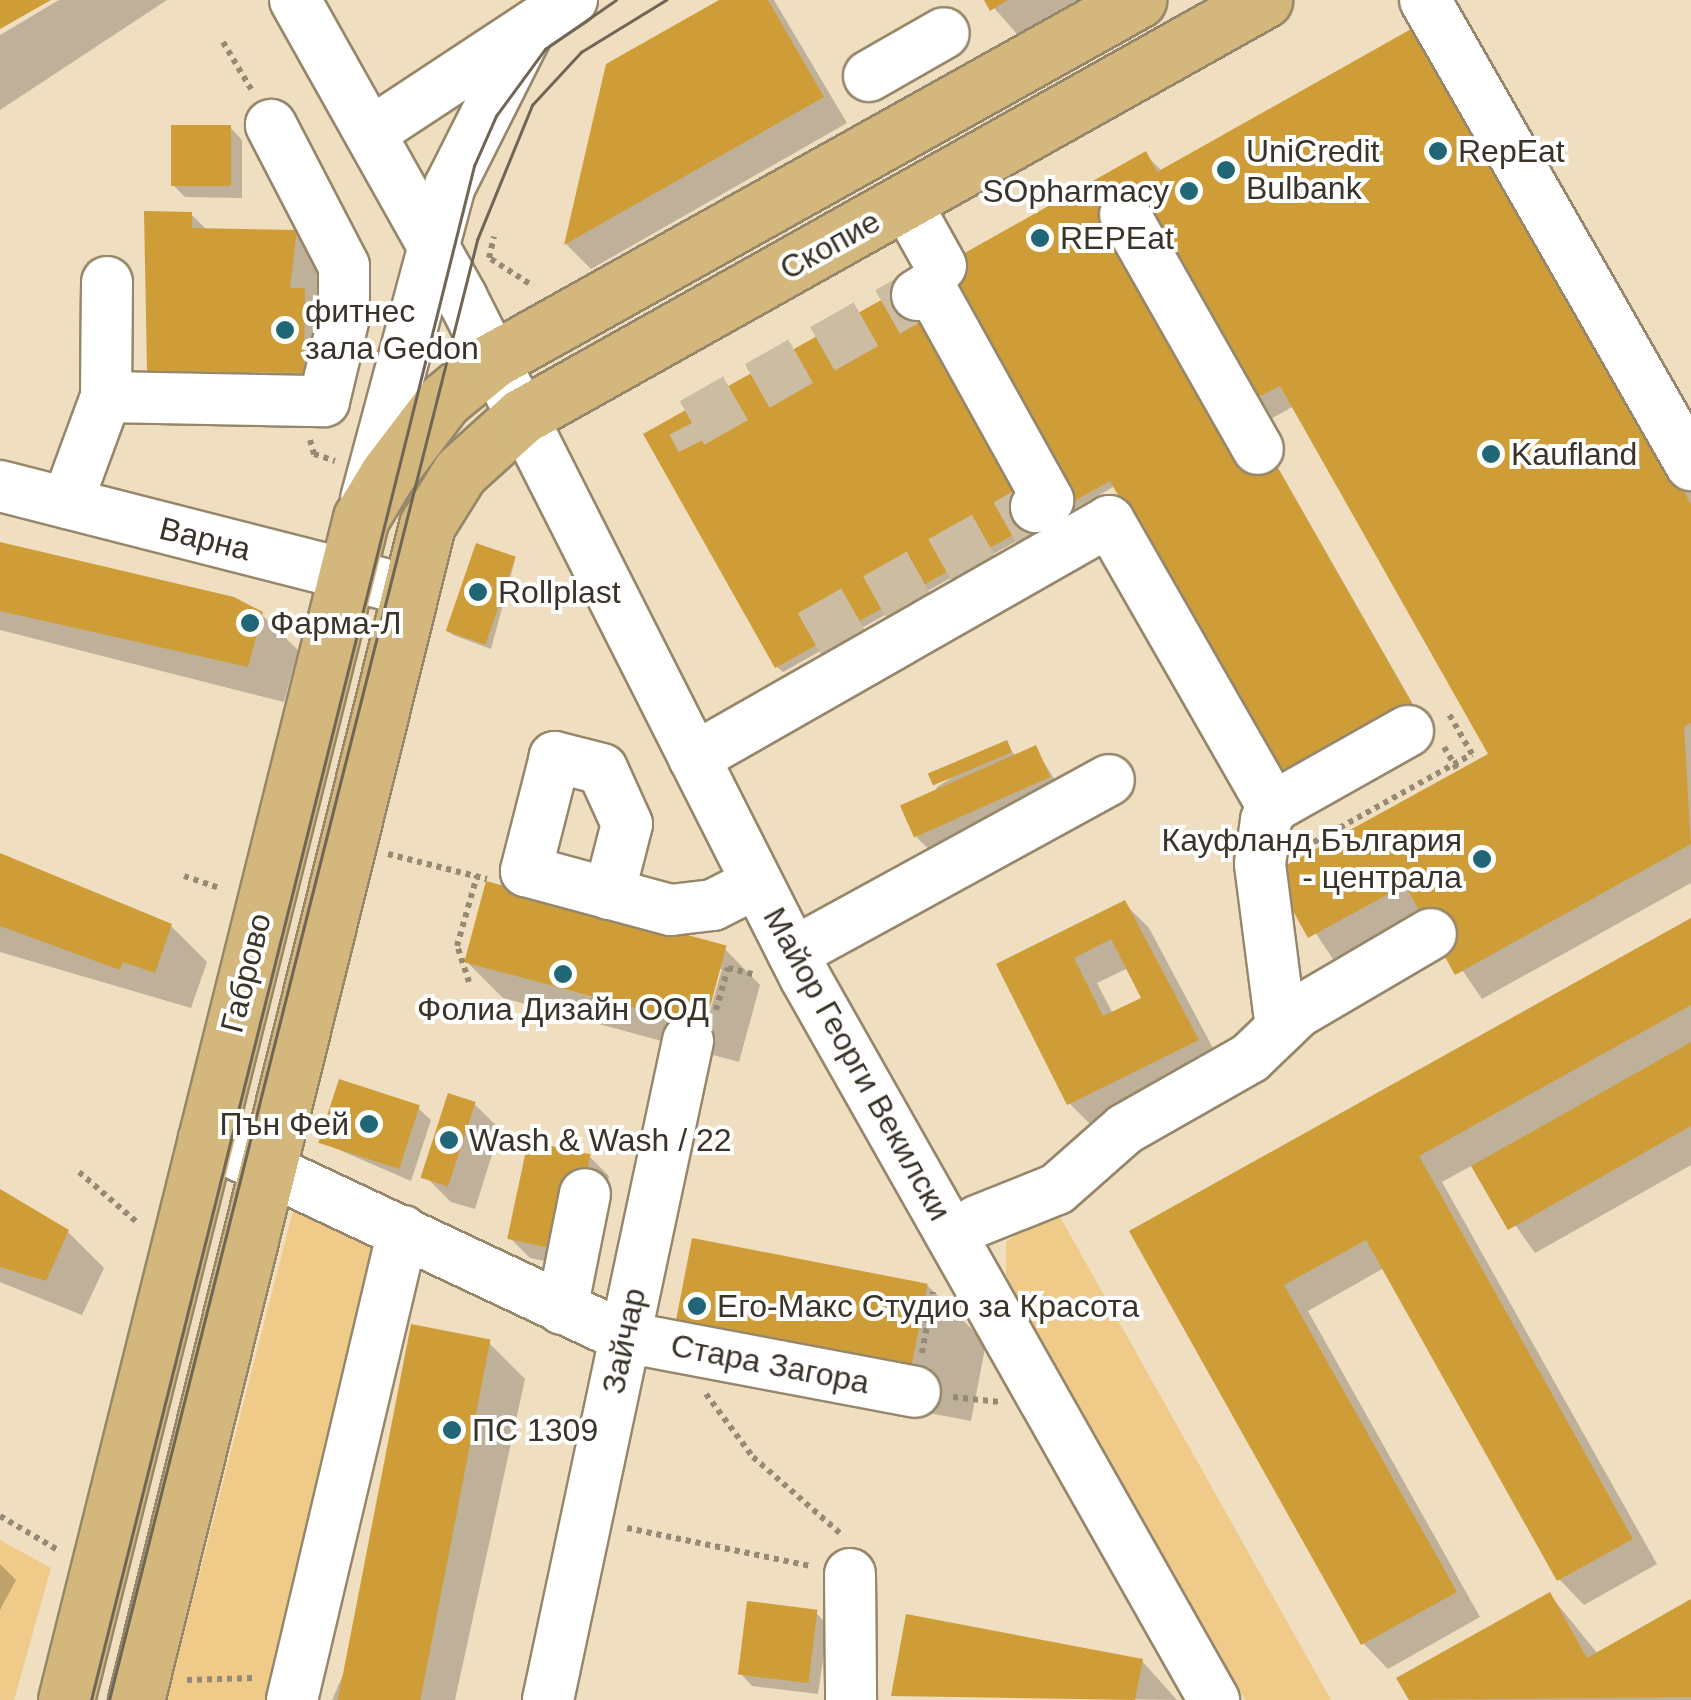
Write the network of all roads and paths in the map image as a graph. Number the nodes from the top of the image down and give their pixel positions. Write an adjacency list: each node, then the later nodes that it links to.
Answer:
1 (295, 0): 11 (street, Майор Георги Векилски)
2 (572, 0): 6 (street)
3 (1138, 0): 9 (main road, Скопие)
4 (1264, 0): 12 (main road, Скопие)
5 (1425, 0): 22 (street)
6 (526, 33): 11 (street); 15 (street, Габрово)
7 (224, 42): 10 (path)
8 (905, 56): 9 (street)
9 (934, 115): 18 (main road, Скопие)
10 (271, 125): 19 (street)
11 (370, 133): 15 (street, Майор Георги Векилски)
12 (906, 203): 20 (main road, Скопие); 25 (street)
13 (1125, 215): 21 (street)
14 (494, 237): 17 (path)
15 (434, 248): 18 (street, Майор Георги Векилски); 26 (street, Габрово)
16 (106, 282): 19 (street)
17 (533, 284)
18 (478, 357): 20 (street, Майор Георги Векилски); 26 (main road, Скопие); 27 (street, Габрово)
19 (106, 397): 24 (street)
20 (522, 416): 27 (main road, Скопие); 31 (street, Майор Георги Векилски)
21 (1258, 448)
22 (1691, 466)
23 (0, 486): 24 (street, Варна)
24 (67, 503): 28 (street, Варна)
25 (1057, 503): 31 (street); 33 (street)
26 (361, 518): 28 (main road, Габрово)
27 (427, 525): 29 (main road, Габрово)
28 (346, 575): 29 (street, Варна); 47 (main road, Габрово)
29 (410, 591): 48 (main road, Габрово)
30 (1427, 720): 33 (street); 36 (path)
31 (694, 758): 39 (street, Майор Георги Векилски)
32 (1109, 780): 43 (street)
33 (1272, 807): 36 (street)
34 (372, 850): 38 (path)
35 (526, 872): 38 (path); 41 (street); 41 (street)
36 (1261, 872): 45 (street)
37 (184, 876): 40 (path)
38 (477, 876): 44 (path)
39 (756, 884): 41 (street); 43 (street, Майор Георги Векилски)
40 (222, 889)
41 (609, 894)
42 (1432, 934): 45 (street)
43 (799, 965): 46 (path); 53 (street, Майор Георги Векилски)
44 (469, 982)
45 (1281, 1028): 53 (street)
46 (688, 1041): 55 (street, Зайчар)
47 (204, 1139): 48 (street, Стара Загора); 64 (main road, Габрово)
48 (265, 1168): 52 (street, Стара Загора); 63 (main road, Габрово)
49 (79, 1172): 51 (path)
50 (585, 1194): 54 (street)
51 (139, 1224)
52 (403, 1231): 54 (street, Стара Загора); 62 (street)
53 (955, 1245): 56 (path); 57 (street, Майор Георги Векилски)
54 (562, 1309): 55 (street, Стара Загора)
55 (647, 1341): 56 (street, Стара Загора); 59 (street, Зайчар); 61 (path)
56 (915, 1392): 57 (path)
57 (1051, 1409): 67 (street, Майор Георги Векилски)
58 (0, 1516): 60 (path)
59 (586, 1520): 61 (path); 65 (street, Зайчар)
60 (58, 1550)
61 (854, 1561): 66 (street)
62 (295, 1688): 63 (path)
63 (151, 1690)
64 (66, 1700)
65 (548, 1700)
66 (851, 1700)
67 (1214, 1700)

